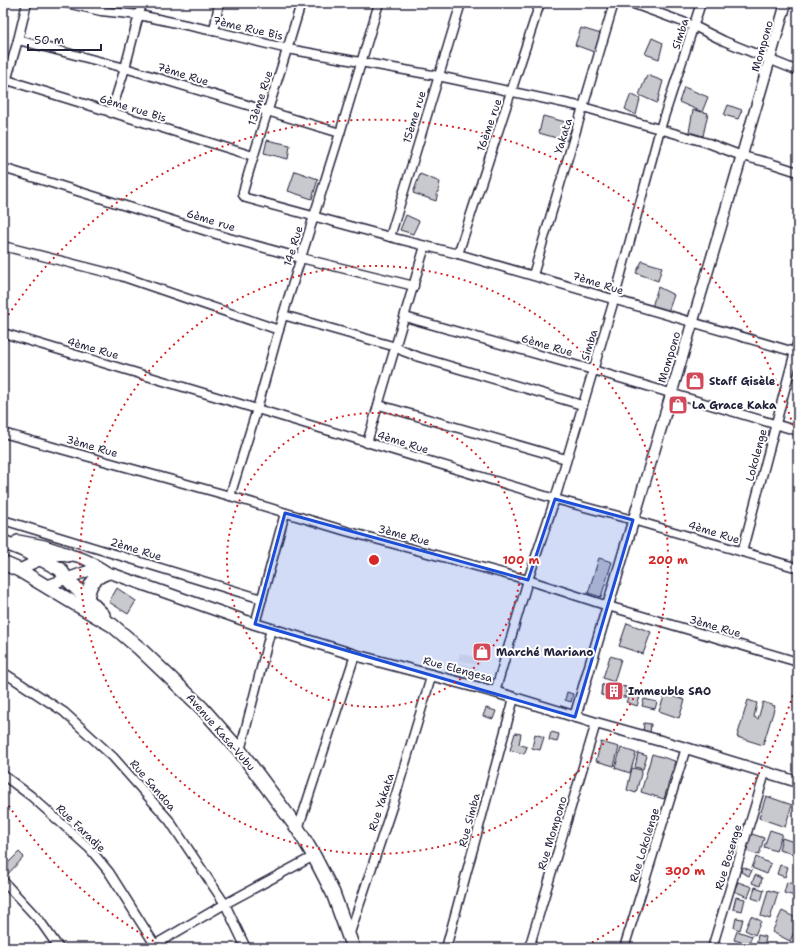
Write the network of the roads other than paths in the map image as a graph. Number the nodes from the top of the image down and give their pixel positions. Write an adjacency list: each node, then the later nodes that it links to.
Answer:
1 (27, 3): 17 (street)
2 (66, 3): 13 (street, 7ème Rue Bis)
3 (142, 3): 14 (street)
4 (219, 3): 16 (street)
5 (301, 3): 18 (street, 13ème Rue)
6 (379, 3): 20 (street, 14e Rue)
7 (461, 3): 23 (street, 15ème rue)
8 (540, 3): 26 (street, 16ème rue)
9 (614, 3): 27 (street, Yakata)
10 (631, 3): 15 (street)
11 (701, 3): 15 (street, Simba)
12 (786, 3): 19 (street, Mompono)
13 (84, 5): 14 (street, 7ème Rue Bis)
14 (139, 15): 16 (street, 7ème Rue Bis); 21 (street)
15 (694, 26): 19 (street); 30 (street, Simba)
16 (214, 31): 18 (street, 7ème Rue Bis)
17 (18, 40): 21 (street, 7ème Rue); 24 (street)
18 (288, 48): 20 (street, 7ème Rue Bis); 28 (street, 13ème Rue)
19 (770, 60): 22 (street); 33 (street, Mompono)
20 (360, 62): 23 (street, 7ème Rue Bis); 31 (street, 14e Rue)
21 (125, 68): 28 (street, 7ème Rue); 29 (street)
22 (798, 71)
23 (438, 76): 26 (street, 7ème Rue Bis); 38 (street, 15ème rue)
24 (7, 80): 25 (street); 29 (street, 6ème rue Bis)
25 (3, 92)
26 (512, 92): 27 (street, 7ème Rue Bis); 41 (street, 16ème rue)
27 (583, 107): 30 (street, 7ème Rue Bis); 43 (street, Yakata)
28 (267, 111): 31 (street, 7ème Rue); 32 (street, 13ème Rue)
29 (111, 113): 32 (street, 6ème rue Bis)
30 (660, 129): 33 (street, 7ème Rue Bis); 45 (street, Simba)
31 (340, 133): 37 (street, 14e Rue)
32 (253, 156): 36 (street, 13ème Rue)
33 (742, 156): 35 (street, 7ème Rue Bis); 48 (street, Mompono)
34 (3, 168): 42 (street, 6ème rue)
35 (798, 172)
36 (246, 198): 37 (street, 7ème Rue)
37 (314, 217): 38 (street, 7ème Rue); 42 (street, 14e Rue)
38 (390, 237): 40 (street, 7ème Rue)
39 (3, 246): 49 (street)
40 (425, 246): 41 (street, 7ème Rue); 44 (street)
41 (458, 254): 43 (street, 7ème Rue)
42 (302, 258): 44 (street, 6ème rue); 46 (street, 14e Rue)
43 (533, 275): 45 (street, 7ème Rue)
44 (414, 286): 47 (street)
45 (614, 300): 48 (street, 7ème Rue); 54 (street, Simba)
46 (283, 315): 49 (street, 14e Rue); 52 (street)
47 (405, 316): 52 (street); 54 (street, 6ème Rue)
48 (692, 322): 53 (street, 7ème Rue); 55 (street, Mompono)
49 (279, 330): 58 (street, 14e Rue)
50 (3, 333): 58 (street, 4ème Rue)
51 (798, 340): 53 (street, Lokolenge)
52 (396, 347): 56 (street); 57 (street)
53 (796, 352): 59 (street, Lokolenge)
54 (593, 370): 55 (street, 6ème Rue); 57 (street, Simba)
55 (671, 393): 59 (street, 6ème Rue); 68 (street, Mompono)
56 (378, 405): 62 (street); 63 (street)
57 (582, 405): 63 (street, Simba)
58 (257, 409): 62 (street, 4ème Rue); 64 (street, 14e Rue)
59 (775, 425): 60 (street, 6ème Rue); 70 (street, Lokolenge)
60 (798, 431)
61 (3, 433): 64 (street, 3ème Rue)
62 (367, 443): 65 (street, 4ème Rue)
63 (566, 459): 65 (street, Simba)
64 (230, 496): 66 (street, 3ème Rue)
65 (554, 499): 68 (street, 4ème Rue); 78 (street, Simba)
66 (285, 513): 78 (street, 3ème Rue); 81 (street)
67 (3, 520): 81 (street, 2ème Rue)
68 (633, 520): 70 (street, 4ème Rue); 82 (street, Mompono)
69 (3, 541): 71 (main road); 72 (main road)
70 (742, 552): 74 (street, 4ème Rue)
71 (68, 555): 72 (street); 76 (street)
72 (42, 559): 75 (street); 77 (main road)
73 (3, 562): 75 (main road, Avenue Kasa-Vubu)
74 (798, 568)
75 (19, 570): 79 (main road, Avenue Kasa-Vubu)
76 (110, 574): 77 (street); 80 (main road); 83 (street, Rue Elengesa)
77 (66, 578): 79 (street); 80 (main road)
78 (528, 580): 82 (street, 3ème Rue); 90 (street, Simba)
79 (46, 586): 84 (main road, Avenue Kasa-Vubu)
80 (87, 599): 84 (main road)
81 (262, 599): 83 (street)
82 (608, 606): 87 (street, 3ème Rue); 92 (street, Mompono)
83 (255, 624): 85 (street, Rue Elengesa)
84 (112, 625): 95 (main road, Avenue Kasa-Vubu)
85 (271, 629): 86 (street, Rue Elengesa); 95 (street)
86 (356, 655): 89 (street, Rue Elengesa); 99 (street)
87 (798, 662)
88 (3, 672): 102 (street, Rue Sandoa)
89 (432, 674): 90 (street, Rue Elengesa); 103 (street, Rue Yakata)
90 (495, 692): 91 (street, Rue Elengesa)
91 (514, 698): 92 (street, Rue Elengesa); 107 (street, Rue Simba)
92 (575, 717): 93 (street, Rue Elengesa)
93 (596, 723): 94 (street, Rue Elengesa); 108 (street, Rue Mompono)
94 (686, 748): 96 (street, Rue Elengesa); 109 (street, Rue Lokolenge)
95 (240, 751): 99 (main road, Avenue Kasa-Vubu)
96 (765, 773): 98 (street, Rue Elengesa); 110 (street, Rue Bosenge)
97 (3, 775): 104 (street, Rue Faradje)
98 (798, 781)
99 (298, 829): 100 (main road, Avenue Kasa-Vubu)
100 (314, 856): 102 (street); 103 (main road, Avenue Kasa-Vubu)
101 (3, 881): 105 (street)
102 (225, 904): 104 (street); 106 (street, Rue Sandoa)
103 (351, 942)
104 (154, 947)
105 (59, 948)
106 (246, 948)
107 (446, 948)
108 (530, 948)
109 (624, 948)
110 (712, 948)

